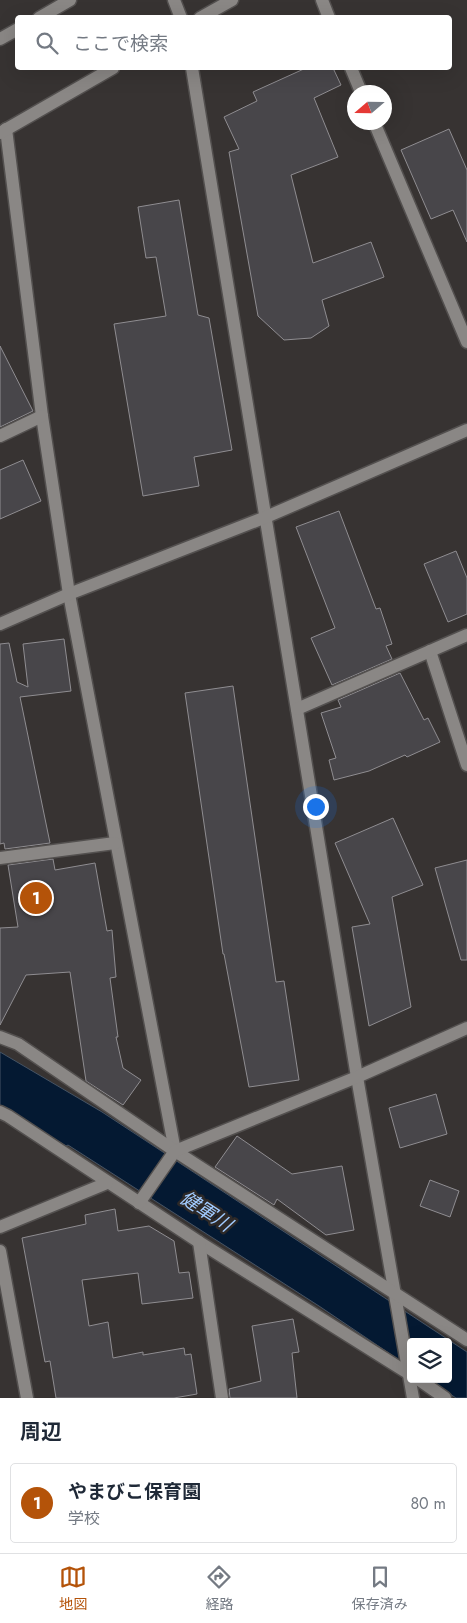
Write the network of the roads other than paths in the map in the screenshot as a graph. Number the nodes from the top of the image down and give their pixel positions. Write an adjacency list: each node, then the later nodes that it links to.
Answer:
1 (70, 0): 5 (street)
2 (174, 0): 6 (street)
3 (232, 0): 7 (street)
4 (322, 0): 8 (street)
5 (44, 15)
6 (180, 15)
7 (205, 15)
8 (328, 15)
9 (15, 31): 10 (street)
10 (0, 39)
11 (110, 70): 16 (street)
12 (192, 70): 21 (street)
13 (352, 70): 14 (street)
14 (358, 85)
15 (377, 130): 17 (street)
16 (3, 131): 18 (street)
17 (467, 342)
18 (42, 416): 20 (street); 22 (street)
19 (467, 430): 21 (street)
20 (0, 436)
21 (266, 517): 22 (street); 26 (street)
22 (69, 594): 23 (street); 28 (street)
23 (0, 624)
24 (467, 636): 25 (street)
25 (430, 651): 26 (street); 27 (street)
26 (297, 709): 32 (street)
27 (467, 765)
28 (116, 842): 29 (street); 34 (street)
29 (0, 858)
30 (467, 1028): 32 (street)
31 (0, 1037): 34 (street)
32 (358, 1077): 34 (street); 40 (street)
33 (0, 1112): 35 (street)
34 (175, 1151): 36 (street); 40 (street)
35 (107, 1183): 36 (street); 37 (street)
36 (139, 1203): 38 (street)
37 (0, 1227)
38 (199, 1242): 43 (street); 47 (street)
39 (0, 1251): 46 (street)
40 (394, 1292): 41 (street); 42 (street)
41 (467, 1340)
42 (407, 1349)
43 (407, 1372)
44 (413, 1383): 48 (street)
45 (424, 1383): 49 (street)
46 (27, 1398)
47 (222, 1398)
48 (413, 1398)
49 (446, 1398)

